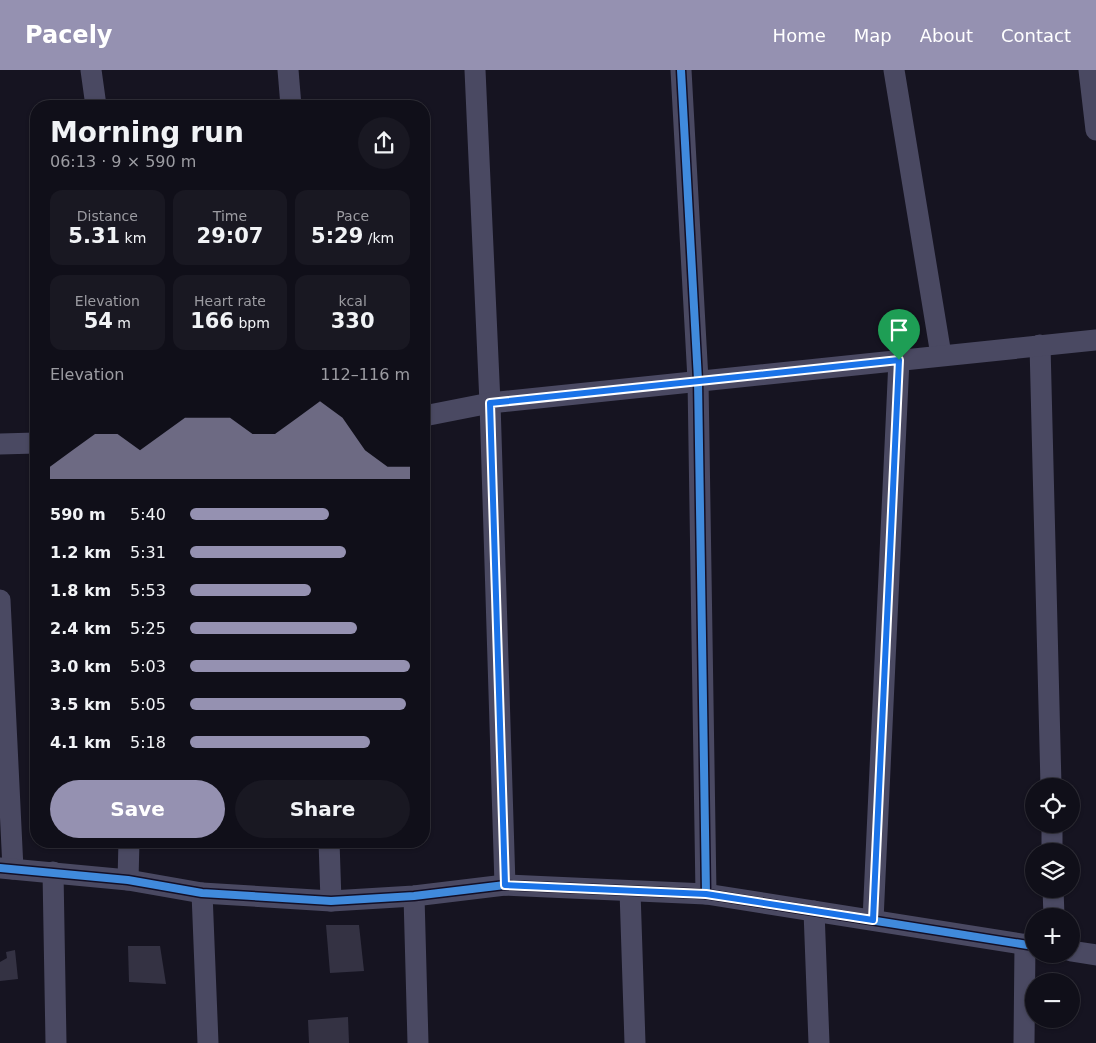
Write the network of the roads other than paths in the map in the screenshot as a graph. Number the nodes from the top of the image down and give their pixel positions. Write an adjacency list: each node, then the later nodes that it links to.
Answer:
1 (91, 70): 7 (street)
2 (288, 70): 8 (street)
3 (475, 70): 15 (street)
4 (681, 70): 14 (street)
5 (894, 70): 12 (street)
6 (1089, 70): 9 (street)
7 (95, 100)
8 (290, 100)
9 (1096, 130)
10 (1096, 340): 11 (street)
11 (1040, 345): 12 (street); 20 (street)
12 (942, 355): 13 (street)
13 (899, 360): 14 (street); 33 (street)
14 (698, 380): 15 (street); 29 (street)
15 (490, 403): 16 (street); 26 (street)
16 (430, 415)
17 (30, 443): 18 (street)
18 (0, 444)
19 (0, 600): 23 (street)
20 (1051, 778)
21 (129, 848): 25 (street)
22 (329, 848): 31 (street)
23 (7, 868): 24 (street)
24 (53, 872): 25 (street); 38 (street)
25 (128, 880): 28 (street)
26 (505, 885): 27 (street); 30 (street)
27 (630, 891): 29 (street); 41 (street)
28 (202, 893): 31 (street); 39 (street)
29 (706, 894): 32 (street)
30 (414, 896): 31 (street); 40 (street)
31 (331, 901)
32 (814, 911): 33 (street); 42 (street)
33 (873, 920): 34 (street)
34 (1025, 944)
35 (1080, 952): 36 (street)
36 (1096, 955)
37 (1028, 963): 43 (street)
38 (56, 1043)
39 (208, 1043)
40 (418, 1043)
41 (635, 1043)
42 (819, 1043)
43 (1024, 1043)

